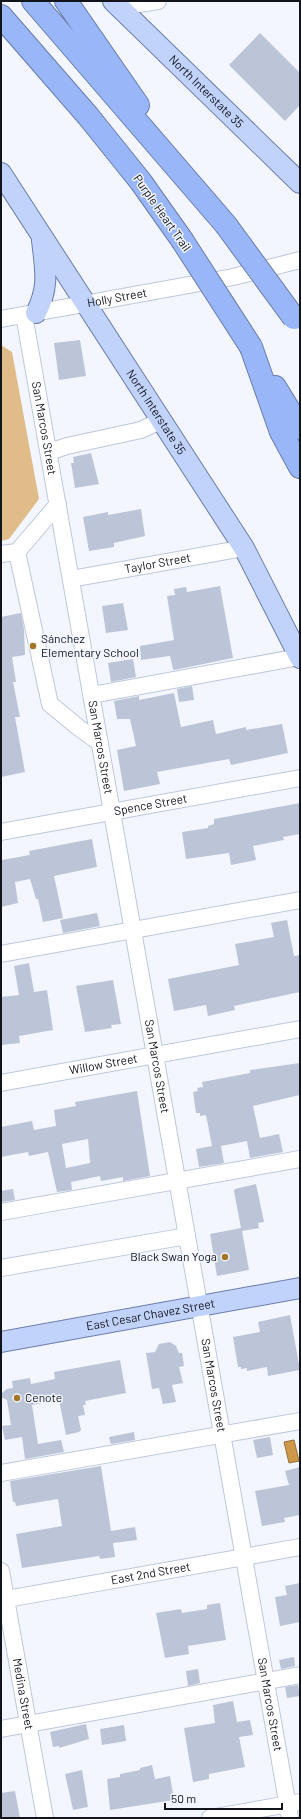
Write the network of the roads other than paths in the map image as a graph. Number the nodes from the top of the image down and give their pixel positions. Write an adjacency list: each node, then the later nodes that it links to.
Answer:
1 (33, 1): 8 (highway)
2 (66, 1): 8 (highway)
3 (158, 1): 4 (street)
4 (116, 4): 7 (main road, North Interstate 35)
5 (1, 16): 15 (highway, Purple Heart Trail, bridge)
6 (1, 173): 9 (main road, North Interstate 35)
7 (300, 183)
8 (194, 187): 14 (highway, bridge)
9 (42, 238): 11 (main road, North Interstate 35); 12 (main road)
10 (300, 260): 11 (street, Holly Street)
11 (87, 303): 12 (street, Holly Street); 16 (main road, North Interstate 35)
12 (30, 314): 13 (street, Holly Street); 18 (street, San Marcos Street)
13 (1, 319)
14 (298, 324)
15 (251, 347): 17 (highway, Purple Heart Trail); 19 (highway)
16 (162, 420): 18 (street); 21 (main road, North Interstate 35)
17 (300, 428)
18 (49, 452): 20 (street, San Marcos Street)
19 (300, 467)
20 (58, 504): 22 (street); 24 (street, San Marcos Street)
21 (244, 548): 24 (street, Taylor Street); 25 (main road, North Interstate 35)
22 (17, 552): 23 (street); 27 (street)
23 (1, 554)
24 (71, 579): 26 (street, San Marcos Street)
25 (300, 658): 26 (street)
26 (92, 694): 27 (street, San Marcos Street)
27 (100, 743): 29 (street, San Marcos Street)
28 (300, 778): 29 (street, Spence Street)
29 (112, 812): 30 (street, Spence Street); 32 (street, San Marcos Street)
30 (1, 832)
31 (300, 900): 32 (street)
32 (133, 930): 33 (street); 35 (street, San Marcos Street)
33 (1, 954)
34 (300, 1029): 35 (street, Willow Street)
35 (155, 1055): 36 (street, Willow Street); 38 (street, San Marcos Street)
36 (1, 1083)
37 (300, 1159): 38 (street)
38 (178, 1180): 39 (street); 40 (street, San Marcos Street)
39 (1, 1212)
40 (187, 1236): 41 (street); 43 (street, San Marcos Street)
41 (1, 1268)
42 (300, 1288): 43 (main road, East Cesar Chavez Street)
43 (200, 1306): 44 (main road, East Cesar Chavez Street); 46 (street, San Marcos Street)
44 (1, 1342)
45 (300, 1421): 46 (street)
46 (222, 1435): 47 (street); 49 (street, San Marcos Street)
47 (1, 1473)
48 (300, 1547): 49 (street, East 2nd Street)
49 (244, 1556): 51 (street, East 2nd Street); 53 (street, San Marcos Street)
50 (1, 1571): 51 (street, Medina Street)
51 (4, 1600): 54 (street, Medina Street)
52 (300, 1675): 53 (street)
53 (266, 1681): 54 (street); 56 (street, San Marcos Street)
54 (28, 1724): 55 (street); 57 (street, Medina Street)
55 (1, 1729)
56 (293, 1808): 58 (street)
57 (45, 1818)
58 (210, 1818)

